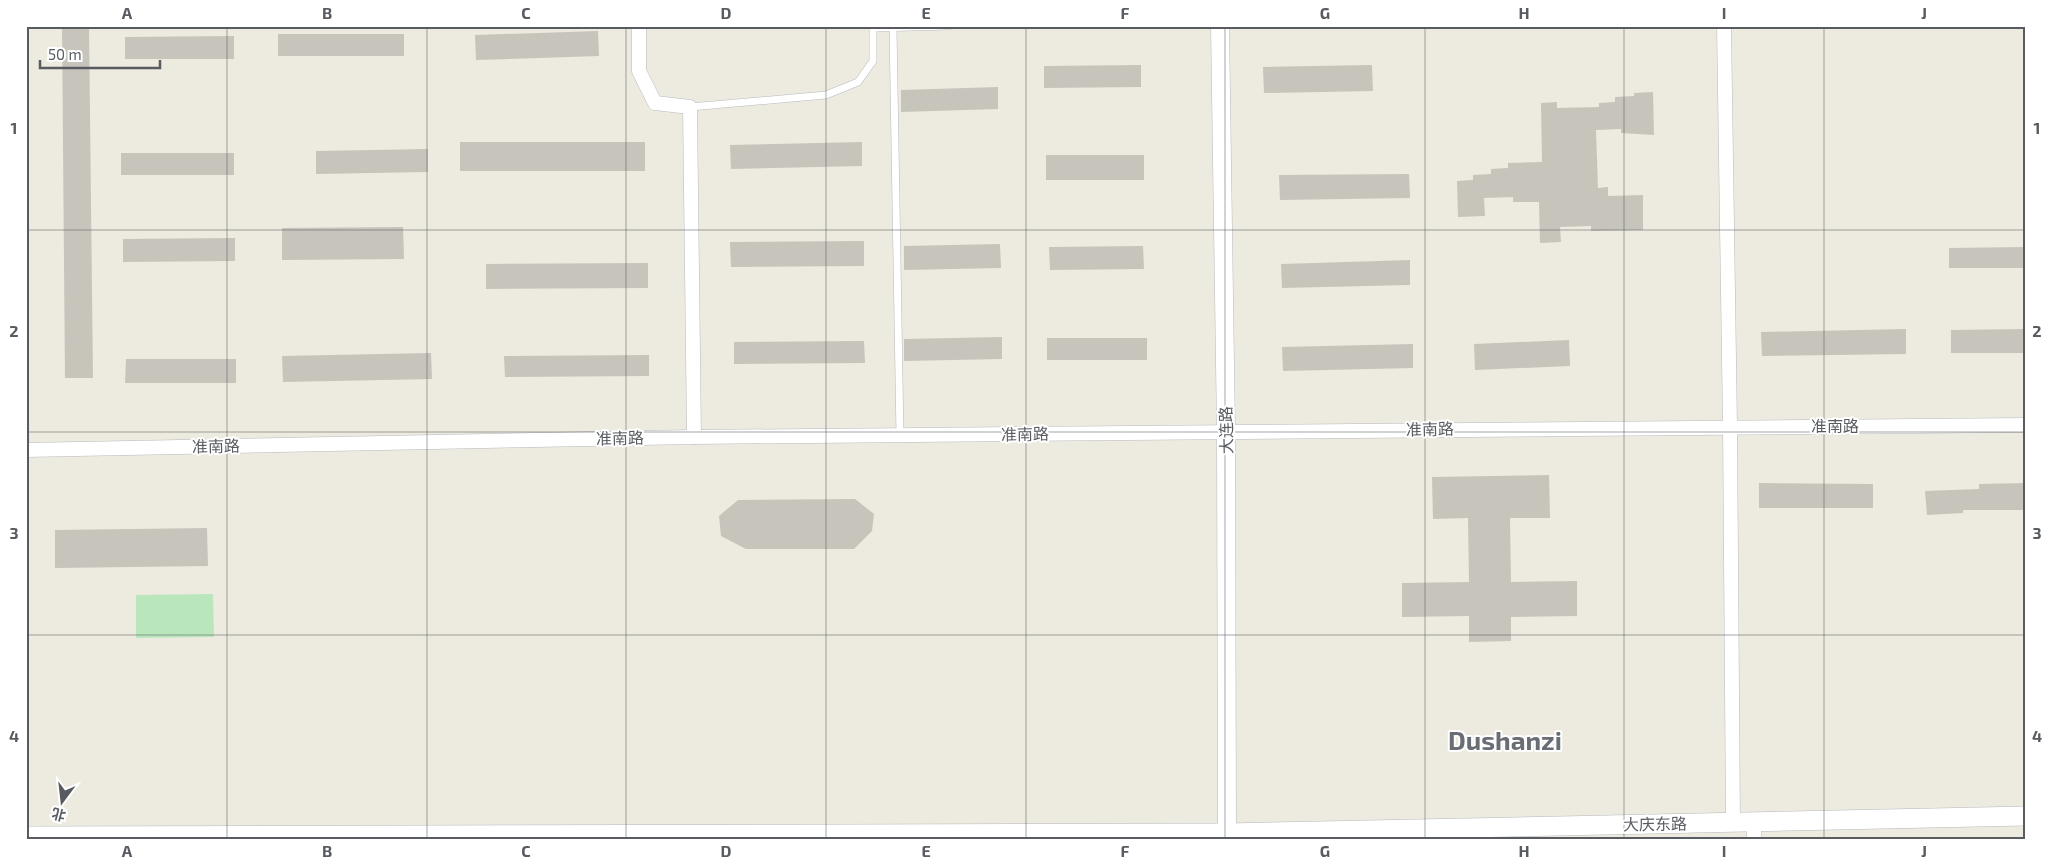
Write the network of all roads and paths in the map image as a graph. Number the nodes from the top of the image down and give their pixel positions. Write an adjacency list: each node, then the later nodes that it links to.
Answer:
1 (640, 26): 6 (street)
2 (949, 26): 5 (lane)
3 (1220, 26): 9 (street, 大连路)
4 (1724, 26): 8 (street)
5 (893, 28): 6 (lane); 10 (lane)
6 (690, 107): 11 (street)
7 (2025, 425): 8 (street, 准南路)
8 (1730, 426): 9 (street, 准南路); 14 (street)
9 (1226, 431): 10 (street, 准南路); 16 (street, 大连路)
10 (900, 436): 11 (street, 准南路)
11 (694, 437): 12 (street, 准南路)
12 (26, 450)
13 (2025, 816): 15 (main road, 大庆东路)
14 (1733, 822): 15 (main road, 大庆东路); 16 (main road, 大庆东路)
15 (1754, 830)
16 (1227, 833): 17 (main road, 大庆东路)
17 (26, 836)

